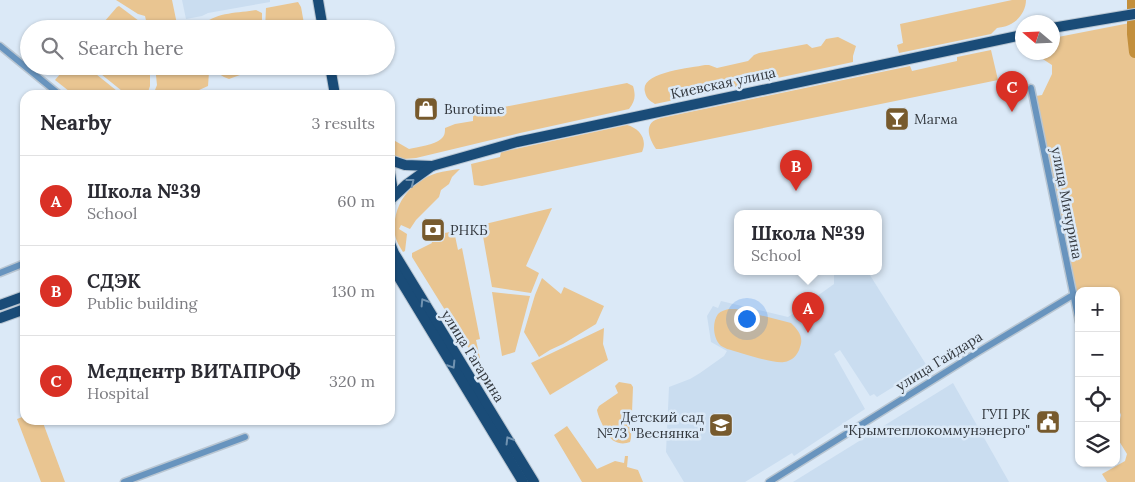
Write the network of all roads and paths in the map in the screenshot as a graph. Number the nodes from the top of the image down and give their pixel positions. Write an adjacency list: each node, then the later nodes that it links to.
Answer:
1 (318, 0): 3 (main road)
2 (1135, 14): 4 (main road)
3 (321, 20)
4 (1060, 27)
5 (1015, 36): 14 (main road, Киевская улица)
6 (0, 46): 7 (street)
7 (20, 62)
8 (36, 75): 11 (street)
9 (332, 75): 12 (main road)
10 (1031, 88): 20 (street, улица Мичурина)
11 (54, 90)
12 (334, 90)
13 (395, 162): 14 (main road, Киевская улица)
14 (432, 166): 15 (main road, Киевская улица, one-way to 14)
15 (395, 195)
16 (395, 255): 29 (main road, улица Гагарина, one-way to 16)
17 (20, 266): 19 (street)
18 (395, 271): 28 (main road, улица Гагарина, one-way to 28)
19 (0, 273)
20 (1073, 295): 22 (street, улица Мичурина); 30 (street, улица Гайдара)
21 (20, 298): 23 (main road)
22 (1075, 304)
23 (0, 305)
24 (20, 310): 25 (main road)
25 (0, 318)
26 (244, 437): 27 (street)
27 (124, 482)
28 (524, 482)
29 (534, 482)
30 (769, 482)

